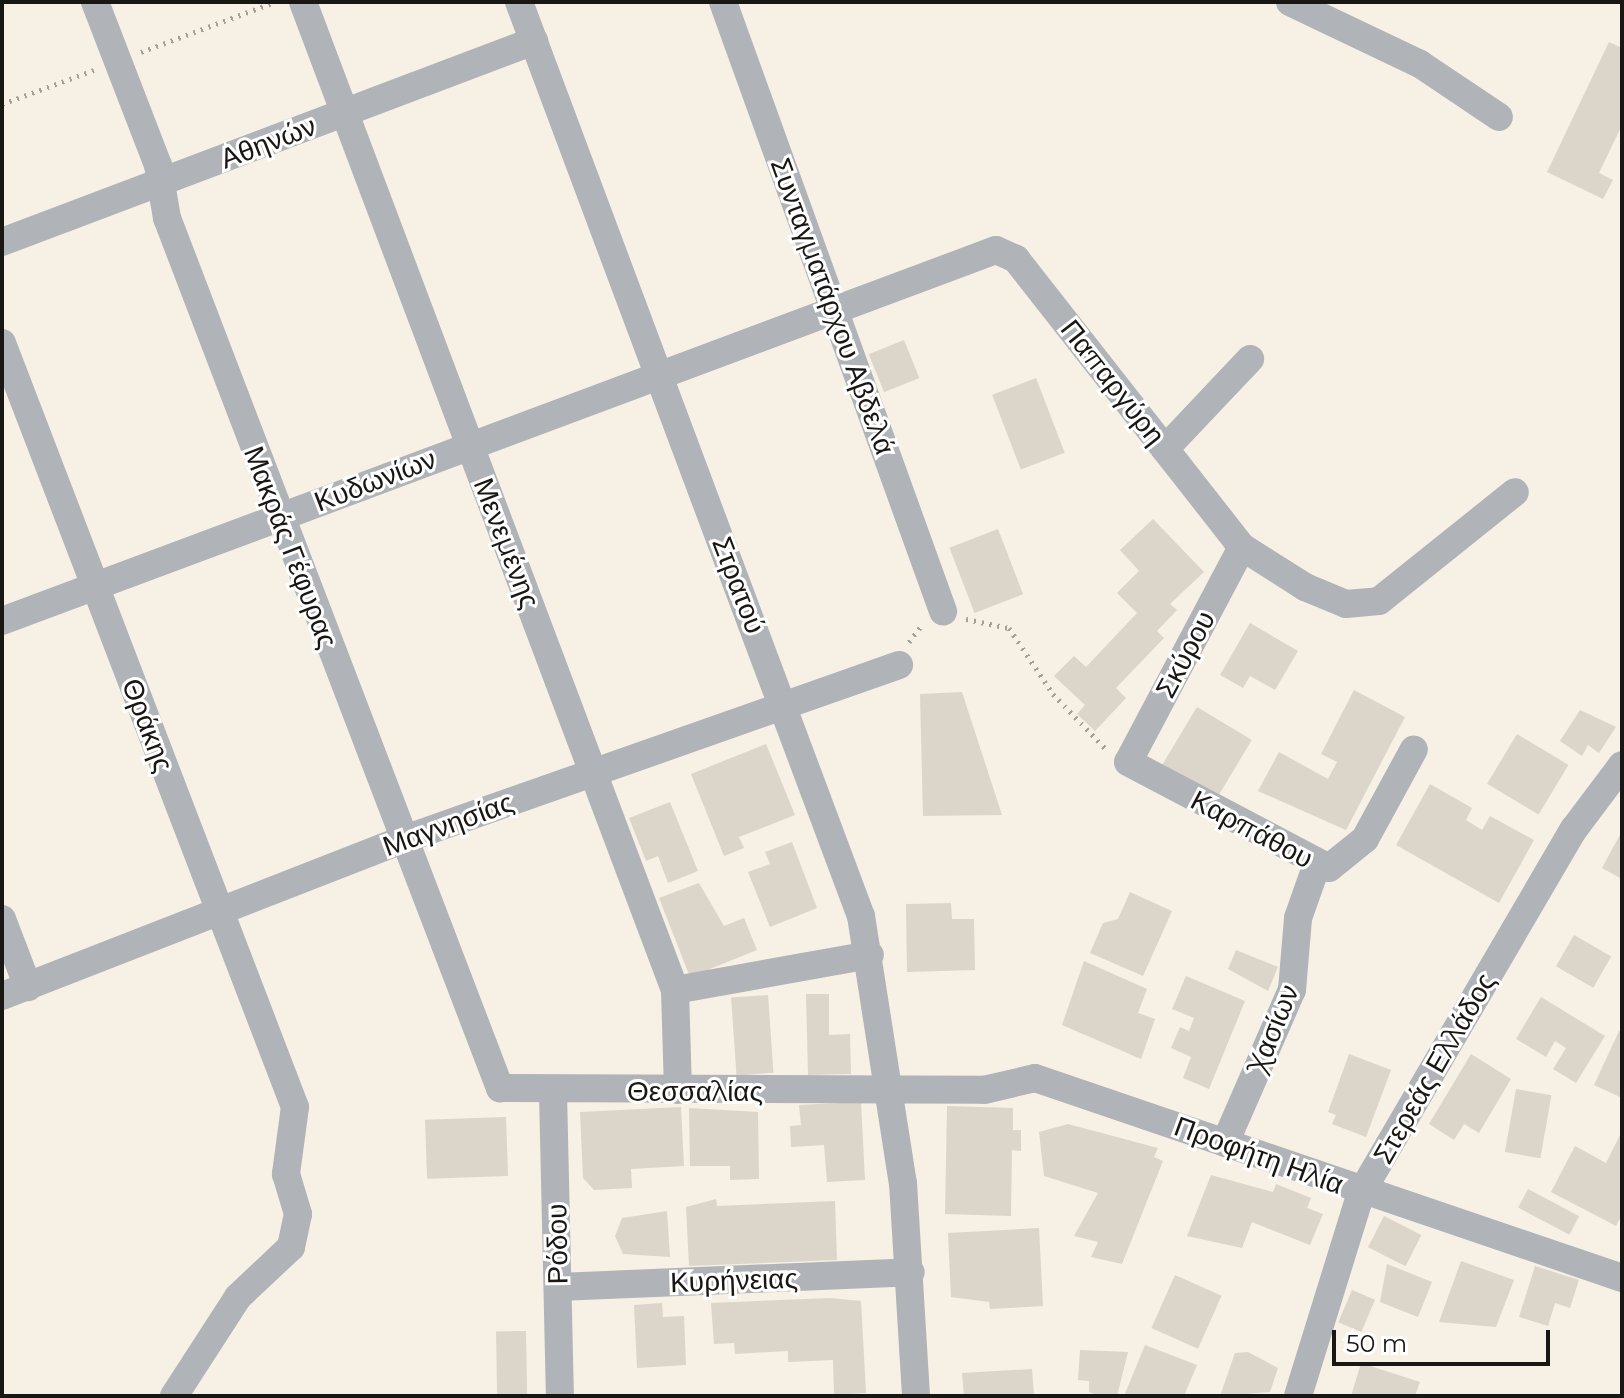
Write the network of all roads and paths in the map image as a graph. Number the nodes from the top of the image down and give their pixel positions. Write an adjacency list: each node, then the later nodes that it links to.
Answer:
1 (95, 2): 9 (street, Μακράς Γέφυρας)
2 (303, 2): 7 (street, Μενεμένης)
3 (519, 2): 6 (street, Στρατού)
4 (723, 2): 11 (street, Συνταγματάρχου Αβδελά)
5 (1290, 2): 8 (street)
6 (534, 41): 7 (street, Αθηνών); 14 (street, Στρατού)
7 (345, 113): 9 (street, Αθηνών); 15 (street, Μενεμένης)
8 (1499, 117)
9 (160, 182): 10 (street, Αθηνών); 18 (street, Μακράς Γέφυρας)
10 (2, 242)
11 (833, 307): 14 (street, Παπαργύρη); 16 (street, Παπαργύρη); 21 (street, Συνταγματάρχου Αβδελά)
12 (2, 343): 20 (street, Θράκης)
13 (1250, 359): 16 (street)
14 (659, 373): 15 (street, Κυδωνίων); 24 (street, Στρατού)
15 (470, 445): 18 (street, Κυδωνίων); 28 (street, Μενεμένης)
16 (1165, 449): 19 (street, Παπαργύρη)
17 (1515, 492): 19 (street, Παπαργύρη)
18 (280, 516): 20 (street, Κυδωνίων); 29 (street, Μακράς Γέφυρας)
19 (1242, 547): 26 (street, Σκύρου)
20 (95, 586): 22 (street, Κυδωνίων); 31 (street, Θράκης)
21 (943, 611): 23 (path); 26 (path)
22 (2, 621)
23 (899, 665): 24 (street, Μαγνησίας)
24 (784, 704): 28 (street, Μαγνησίας); 33 (street, Στρατού)
25 (1414, 749): 30 (street, Καρπάθου)
26 (1128, 762): 30 (street, Καρπάθου)
27 (1622, 765): 41 (street, Στερεάς Ελλάδος)
28 (593, 772): 29 (street, Μαγνησίας); 34 (street, Μενεμένης)
29 (402, 840): 31 (street, Μαγνησίας); 36 (street, Μακράς Γέφυρας)
30 (1317, 864): 40 (street, Χασίων)
31 (220, 912): 35 (street, Μαγνησίας); 45 (street, Θράκης)
32 (2, 919): 35 (street)
33 (870, 955): 34 (street); 37 (street, Στρατού)
34 (675, 990): 38 (street, Μενεμένης)
35 (15, 992)
36 (500, 1088): 39 (street, Θεσσαλίας)
37 (891, 1088): 38 (street, Θεσσαλίας); 40 (street, Προφήτη Ηλία); 42 (street, Στρατού)
38 (678, 1090): 39 (street, Θεσσαλίας)
39 (553, 1092): 44 (street, Ρόδου)
40 (1225, 1143): 41 (street, Προφήτη Ηλία)
41 (1361, 1193): 43 (street, Προφήτη Ηλία); 48 (street, Στερεάς Ελλάδος)
42 (911, 1272): 44 (street, Κυρήνειας); 47 (street, Στρατού)
43 (1622, 1278)
44 (558, 1287): 46 (street, Ρόδου)
45 (174, 1396)
46 (560, 1396)
47 (916, 1396)
48 (1298, 1396)

